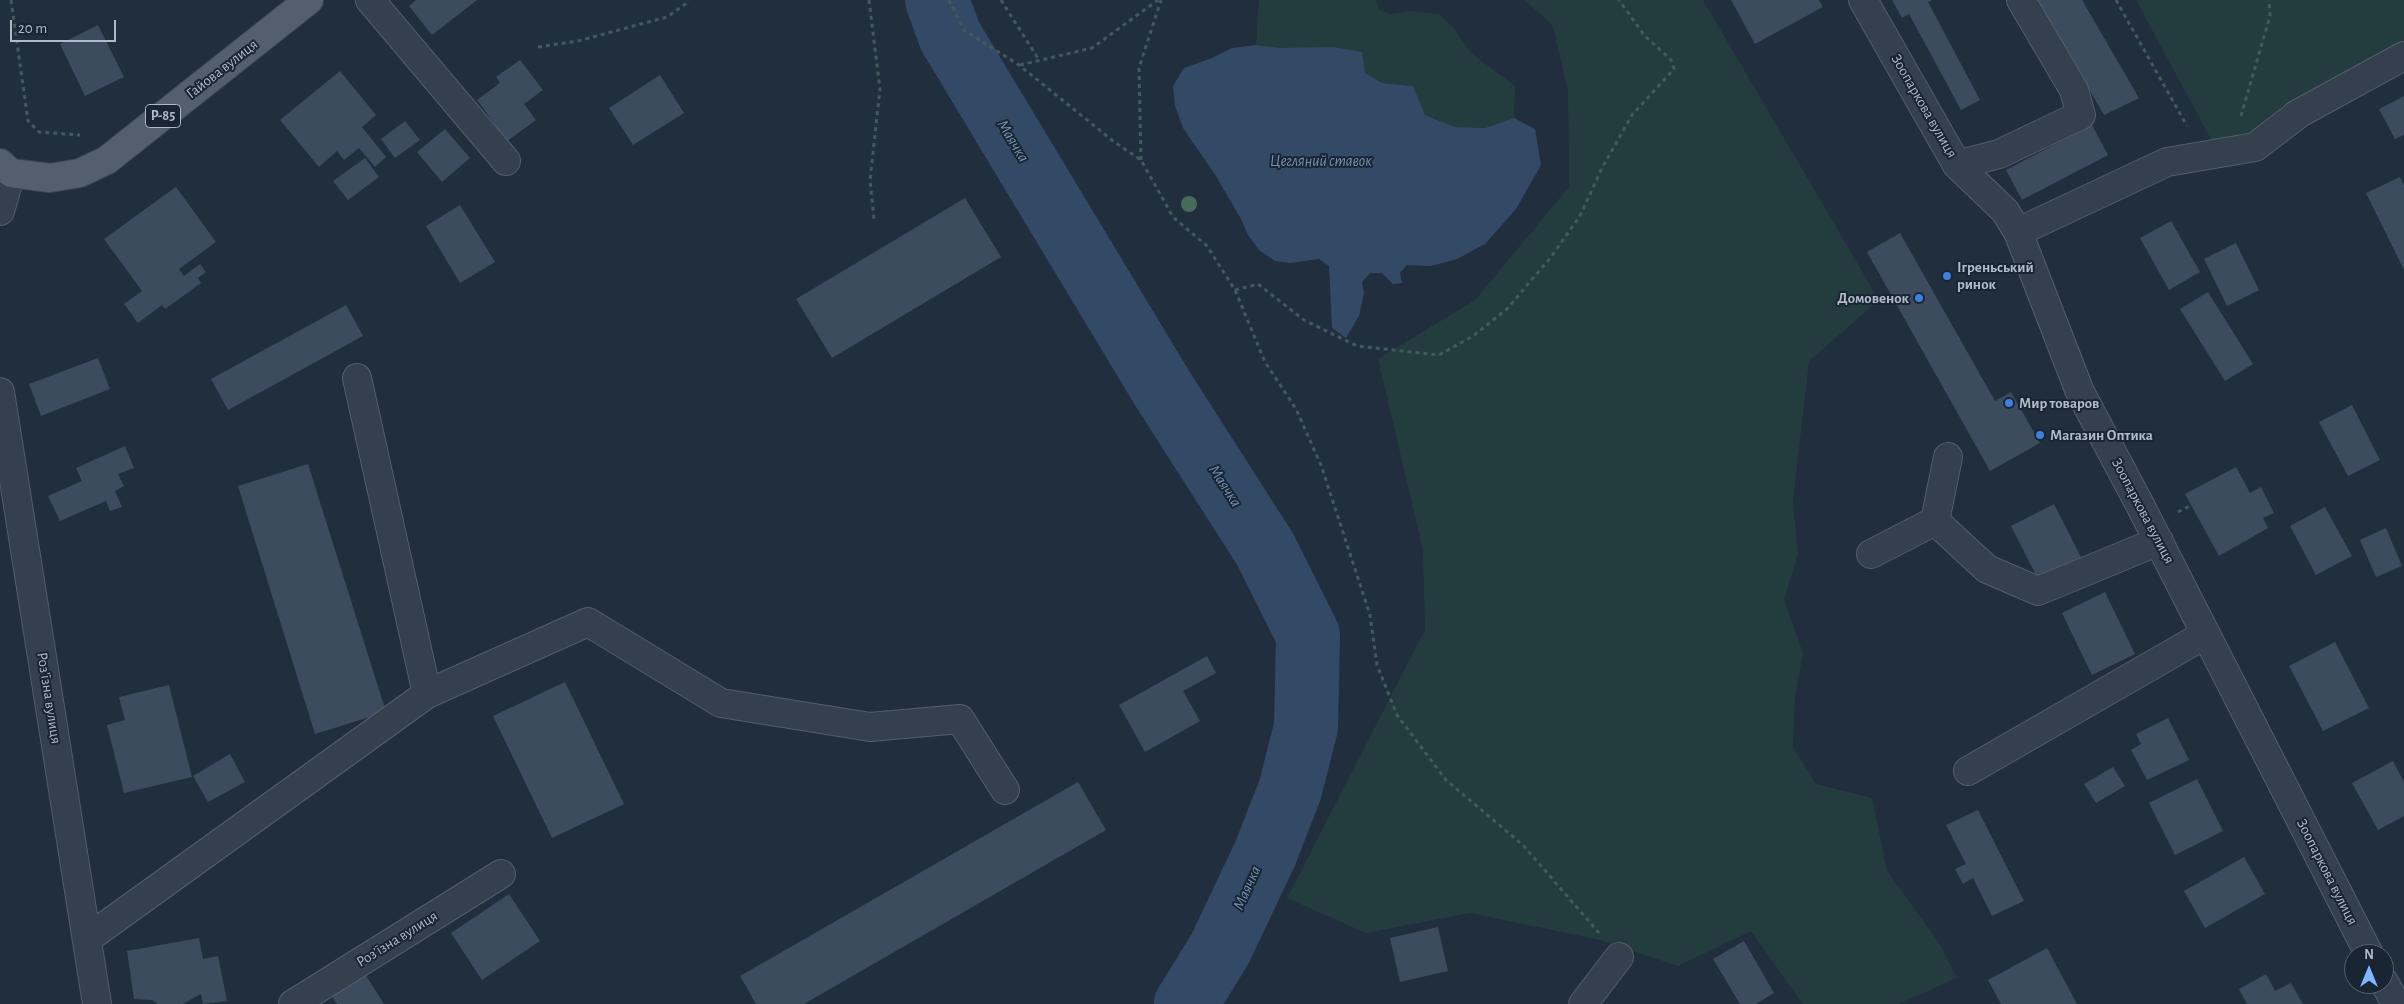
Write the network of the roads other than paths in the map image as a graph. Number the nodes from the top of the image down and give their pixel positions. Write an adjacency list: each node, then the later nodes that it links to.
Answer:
1 (309, 0): 8 (main road, Гайова вулиця / Р-85)
2 (370, 0): 6 (street)
3 (1863, 0): 7 (street, Зоопаркова вулиця)
4 (2021, 0): 7 (street)
5 (2404, 56): 10 (street)
6 (506, 161)
7 (1957, 165): 10 (street, Зоопаркова вулиця)
8 (6, 168): 9 (street)
9 (0, 211)
10 (2018, 232): 15 (street, Зоопаркова вулиця)
11 (357, 378): 18 (street)
12 (0, 392): 22 (street, Розʼїзна вулиця)
13 (1948, 457): 14 (street)
14 (1935, 521): 15 (street); 16 (street)
15 (2159, 541): 17 (street, Зоопаркова вулиця)
16 (1871, 554)
17 (2206, 634): 19 (street); 23 (street, Зоопаркова вулиця)
18 (427, 694): 20 (street); 22 (street)
19 (1968, 772)
20 (1005, 790)
21 (501, 874): 26 (street, Розʼїзна вулиця)
22 (87, 939): 25 (street, Розʼїзна вулиця)
23 (2364, 944)
24 (1619, 957): 27 (street)
25 (97, 1004)
26 (293, 1004)
27 (1583, 1004)

